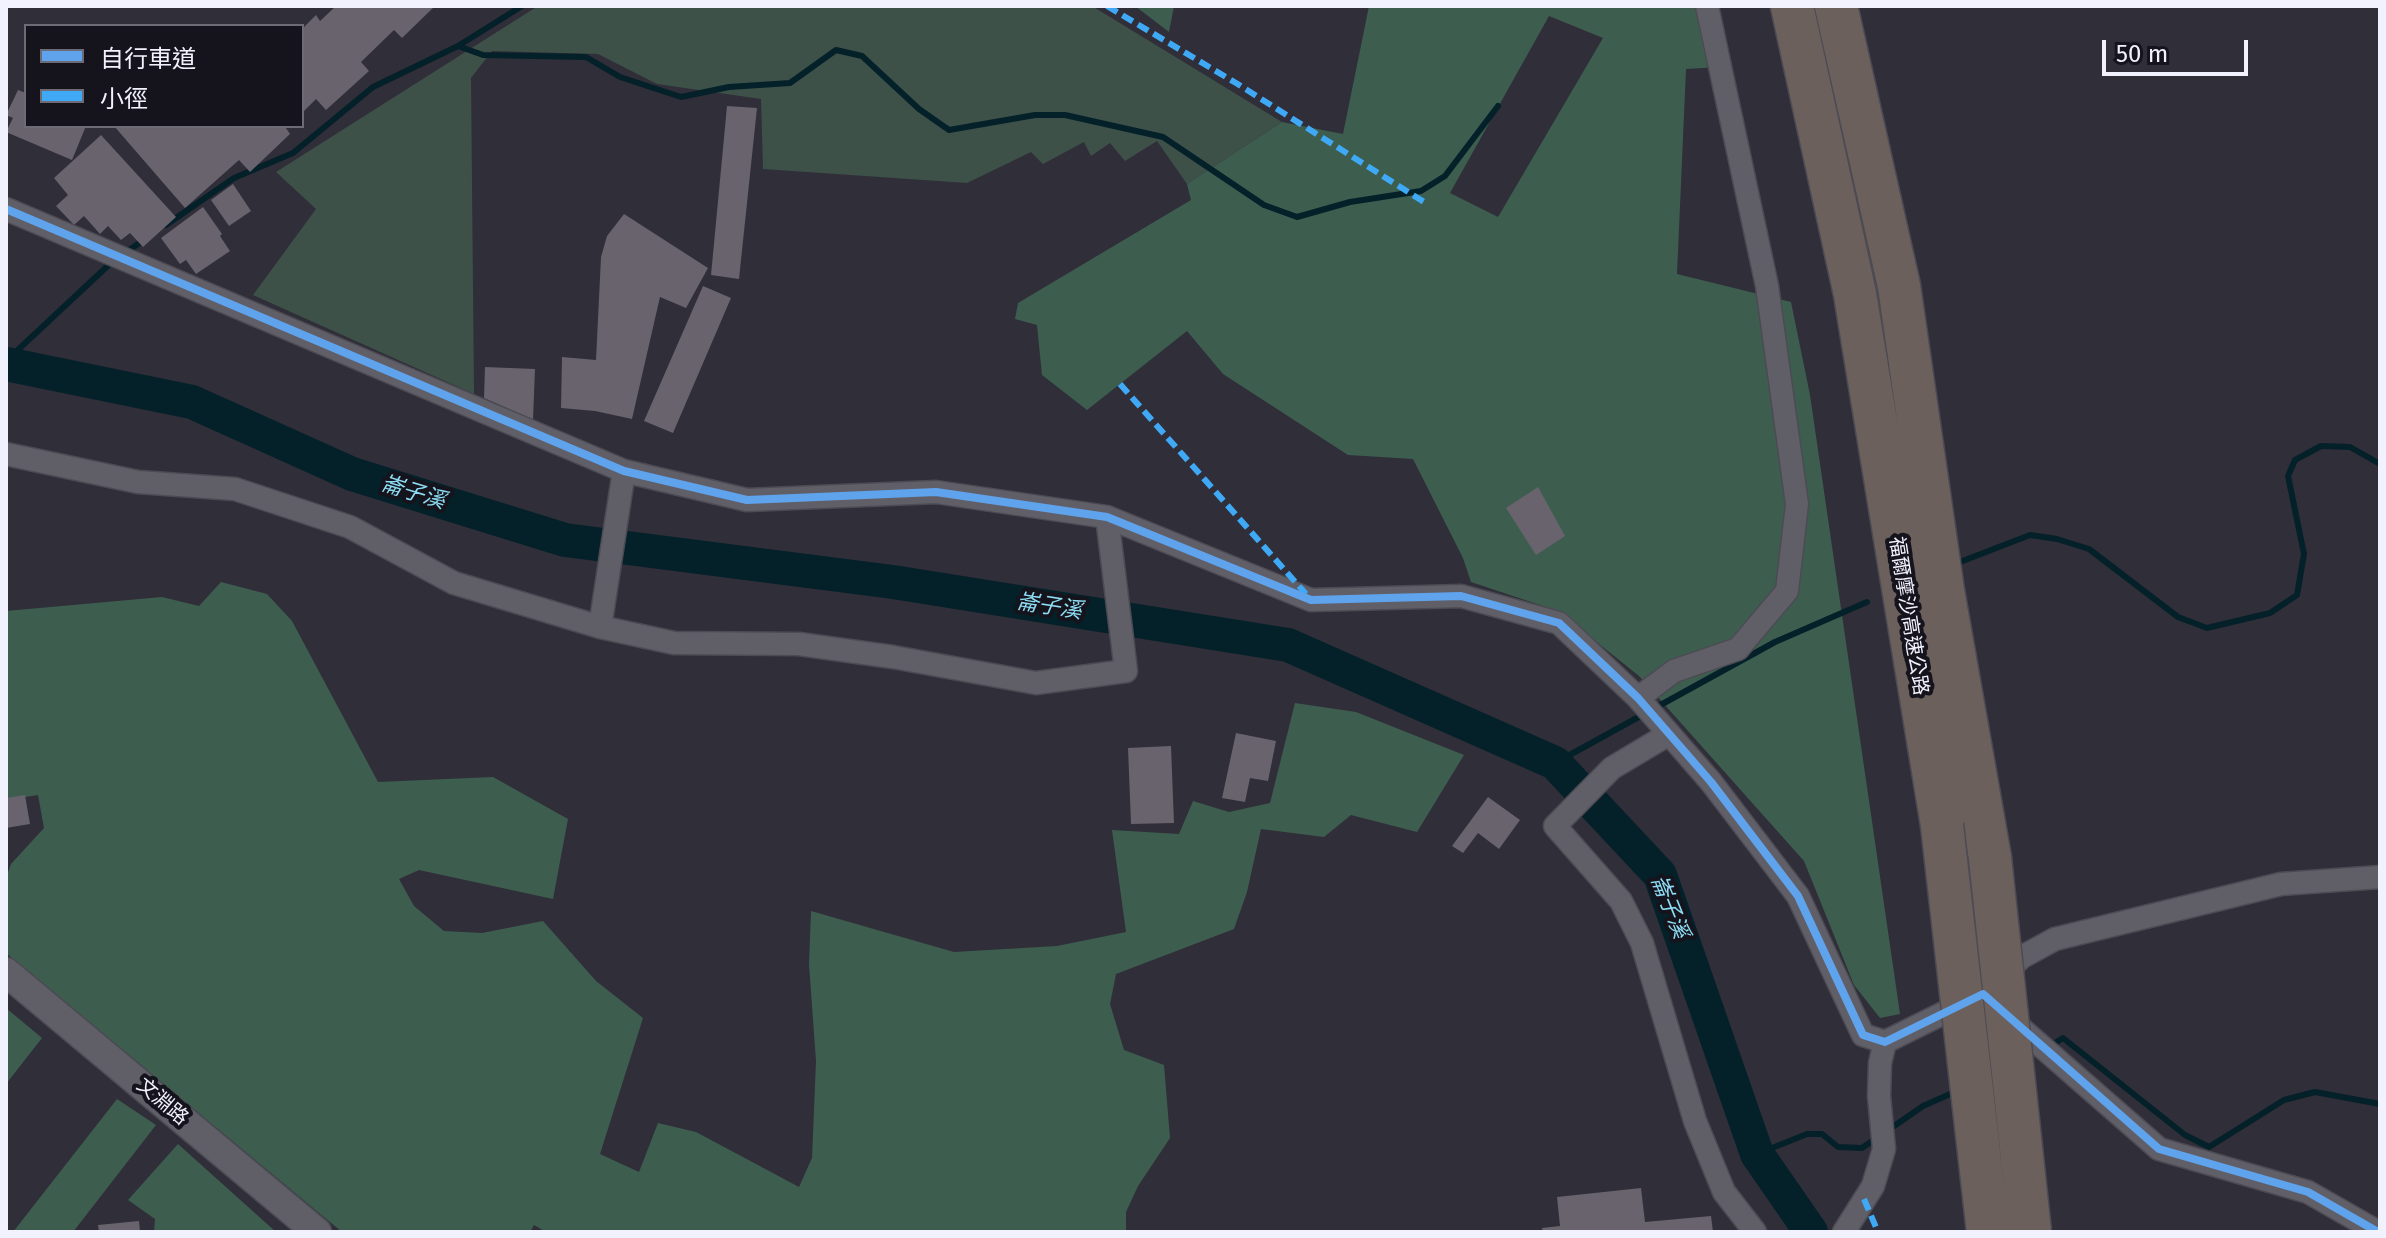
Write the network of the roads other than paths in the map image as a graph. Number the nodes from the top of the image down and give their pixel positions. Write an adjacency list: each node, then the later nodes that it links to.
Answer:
1 (1707, 6): 9 (street)
2 (1792, 6): 18 (highway, 福爾摩沙高速公路, bridge)
3 (1836, 6): 19 (highway, 福爾摩沙高速公路, bridge)
4 (6, 209): 6 (street)
5 (6, 454): 8 (street)
6 (624, 471): 7 (street); 8 (street)
7 (1107, 517): 8 (street); 9 (street)
8 (600, 627)
9 (1638, 698): 10 (street)
10 (1669, 734): 14 (street); 17 (street)
11 (2380, 877): 13 (street)
12 (6, 972): 16 (street, 文淵路)
13 (1983, 994): 14 (street); 20 (street)
14 (1885, 1042): 15 (street)
15 (1849, 1223)
16 (317, 1232)
17 (1755, 1232)
18 (1988, 1232)
19 (2030, 1232)
20 (2378, 1232)

